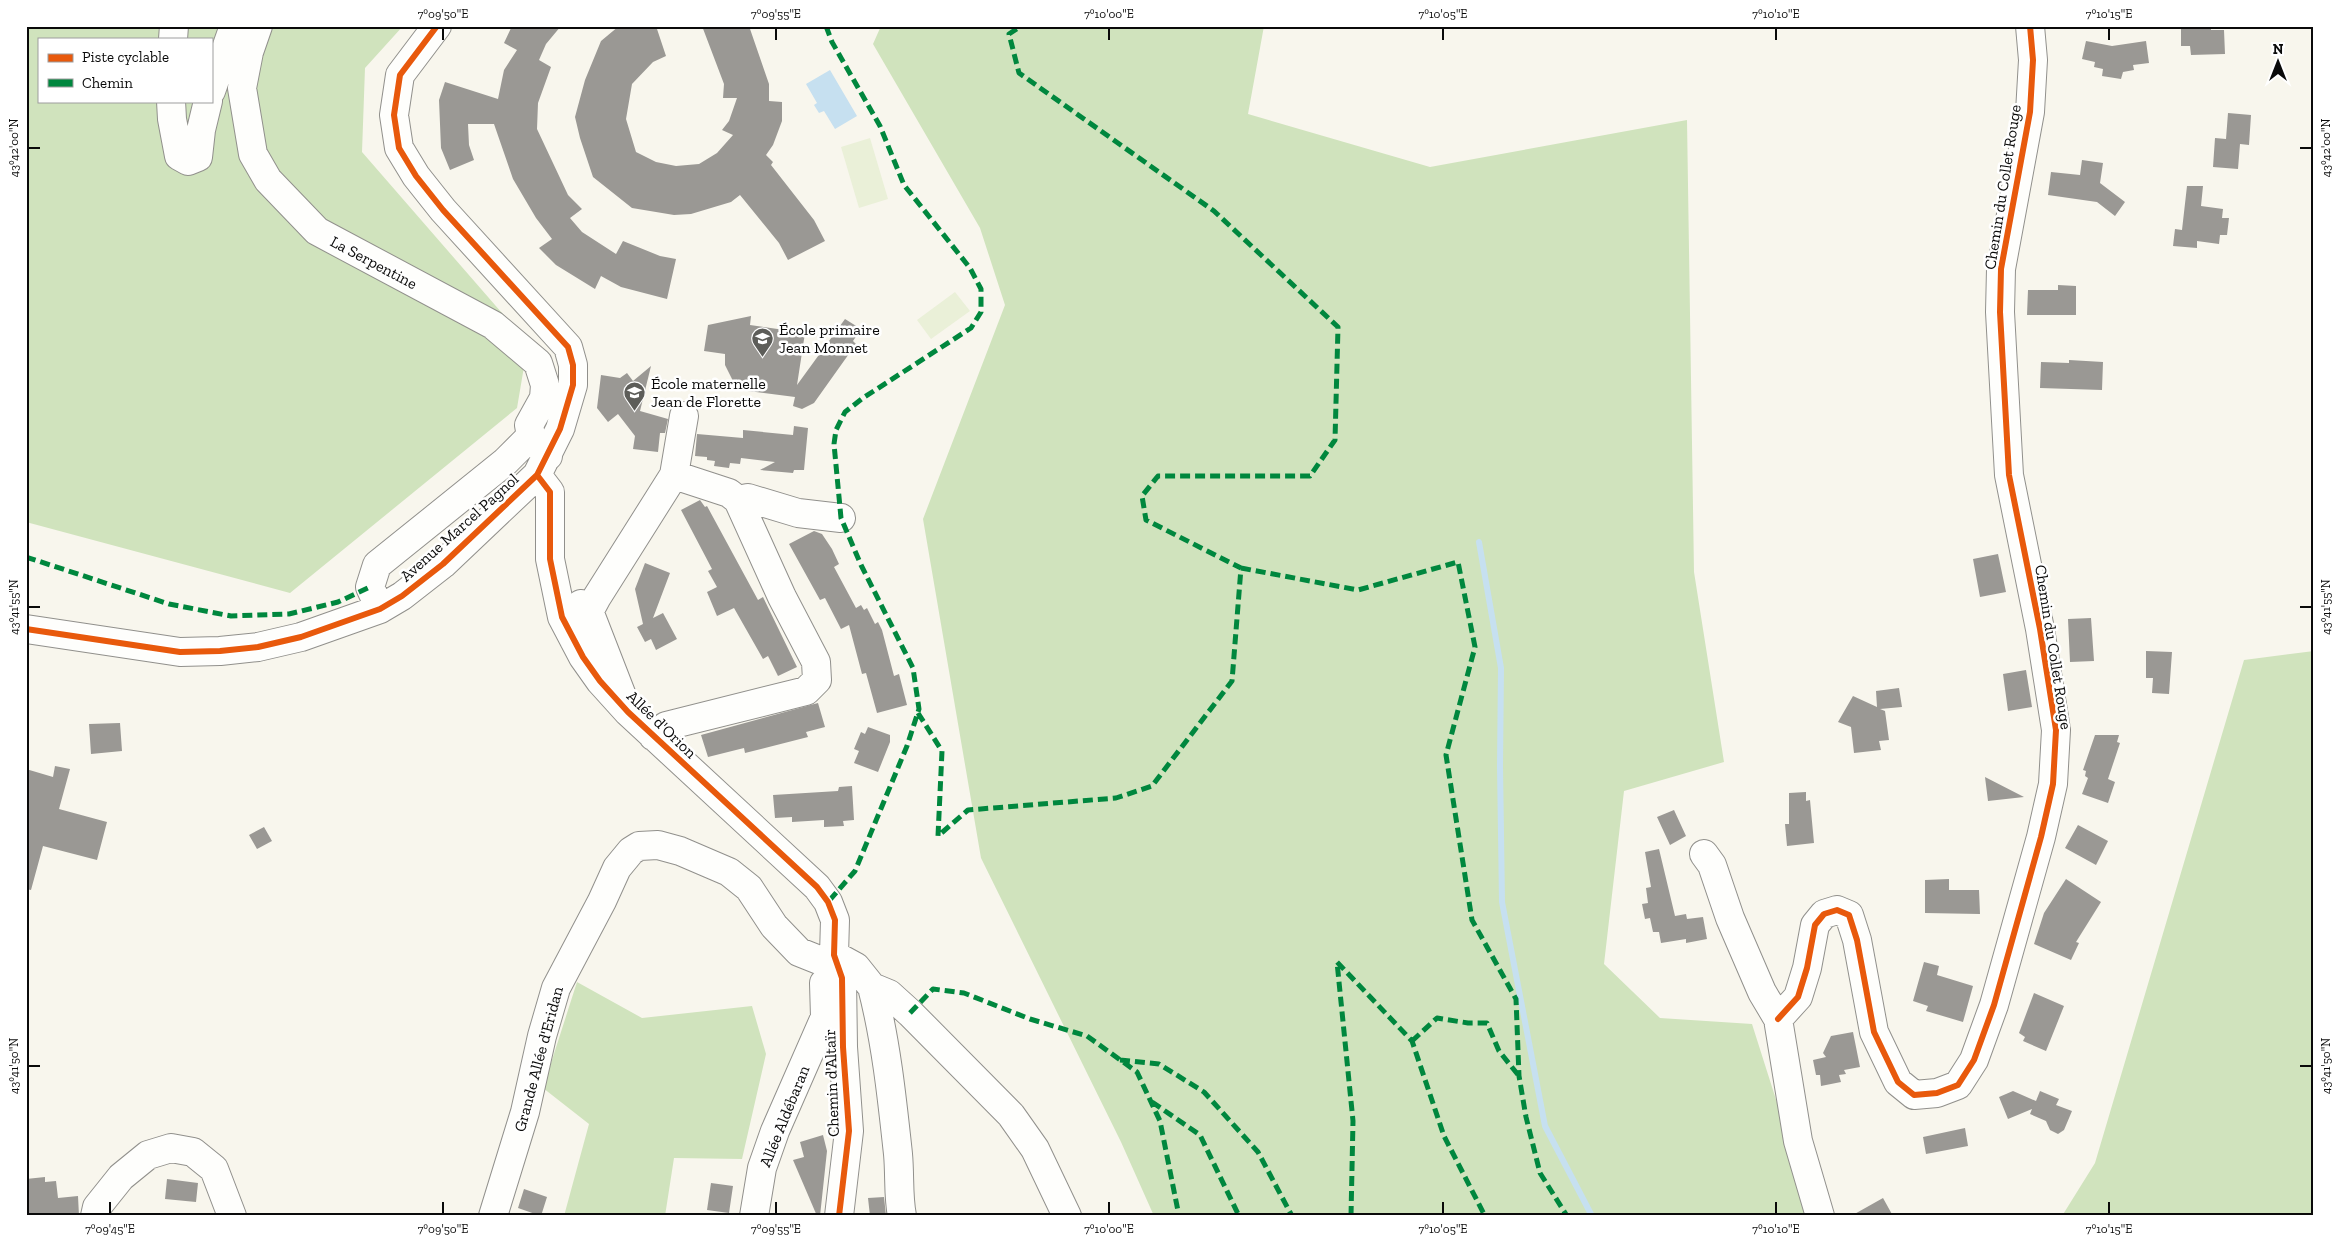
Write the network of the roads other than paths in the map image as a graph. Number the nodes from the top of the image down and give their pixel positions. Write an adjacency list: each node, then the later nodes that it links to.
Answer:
1 (234, 26): 5 (street)
2 (258, 26): 9 (street, La Serpentine)
3 (437, 26): 9 (street, Avenue Marcel Pagnol)
4 (2030, 26): 23 (street, Chemin du Collet Rouge)
5 (212, 88)
6 (171, 102): 7 (street)
7 (208, 102)
8 (684, 416): 10 (street)
9 (539, 455): 13 (street, Allée d'Orion); 14 (street, Avenue Marcel Pagnol); 14 (street)
10 (674, 475): 11 (street); 15 (street)
11 (738, 500): 12 (street); 19 (street)
12 (841, 518)
13 (553, 577): 15 (street, Allée d'Orion); 17 (street, Allée d'Orion)
14 (380, 609): 16 (street, Avenue Marcel Pagnol)
15 (589, 611): 17 (street); 18 (street, Allée d'Orion)
16 (26, 629)
17 (574, 640): 18 (street, Allée d'Orion)
18 (628, 712): 19 (street, Allée d'Orion)
19 (654, 736): 21 (street, Allée d'Orion)
20 (1704, 854): 23 (street)
21 (832, 964): 22 (street, Grande Allée d'Eridan); 24 (street, Allée Aldébaran); 25 (street, Chemin d'Altaïr); 28 (street, Grande Allée d'Eridan)
22 (872, 987): 31 (street); 32 (street)
23 (1778, 1019): 33 (street)
24 (816, 1038): 25 (street); 29 (street, Allée Aldébaran)
25 (843, 1047): 30 (street, Chemin d'Altaïr)
26 (95, 1216): 27 (street)
27 (232, 1216)
28 (492, 1216)
29 (754, 1216)
30 (839, 1216)
31 (902, 1216)
32 (1067, 1216)
33 (1820, 1216)

